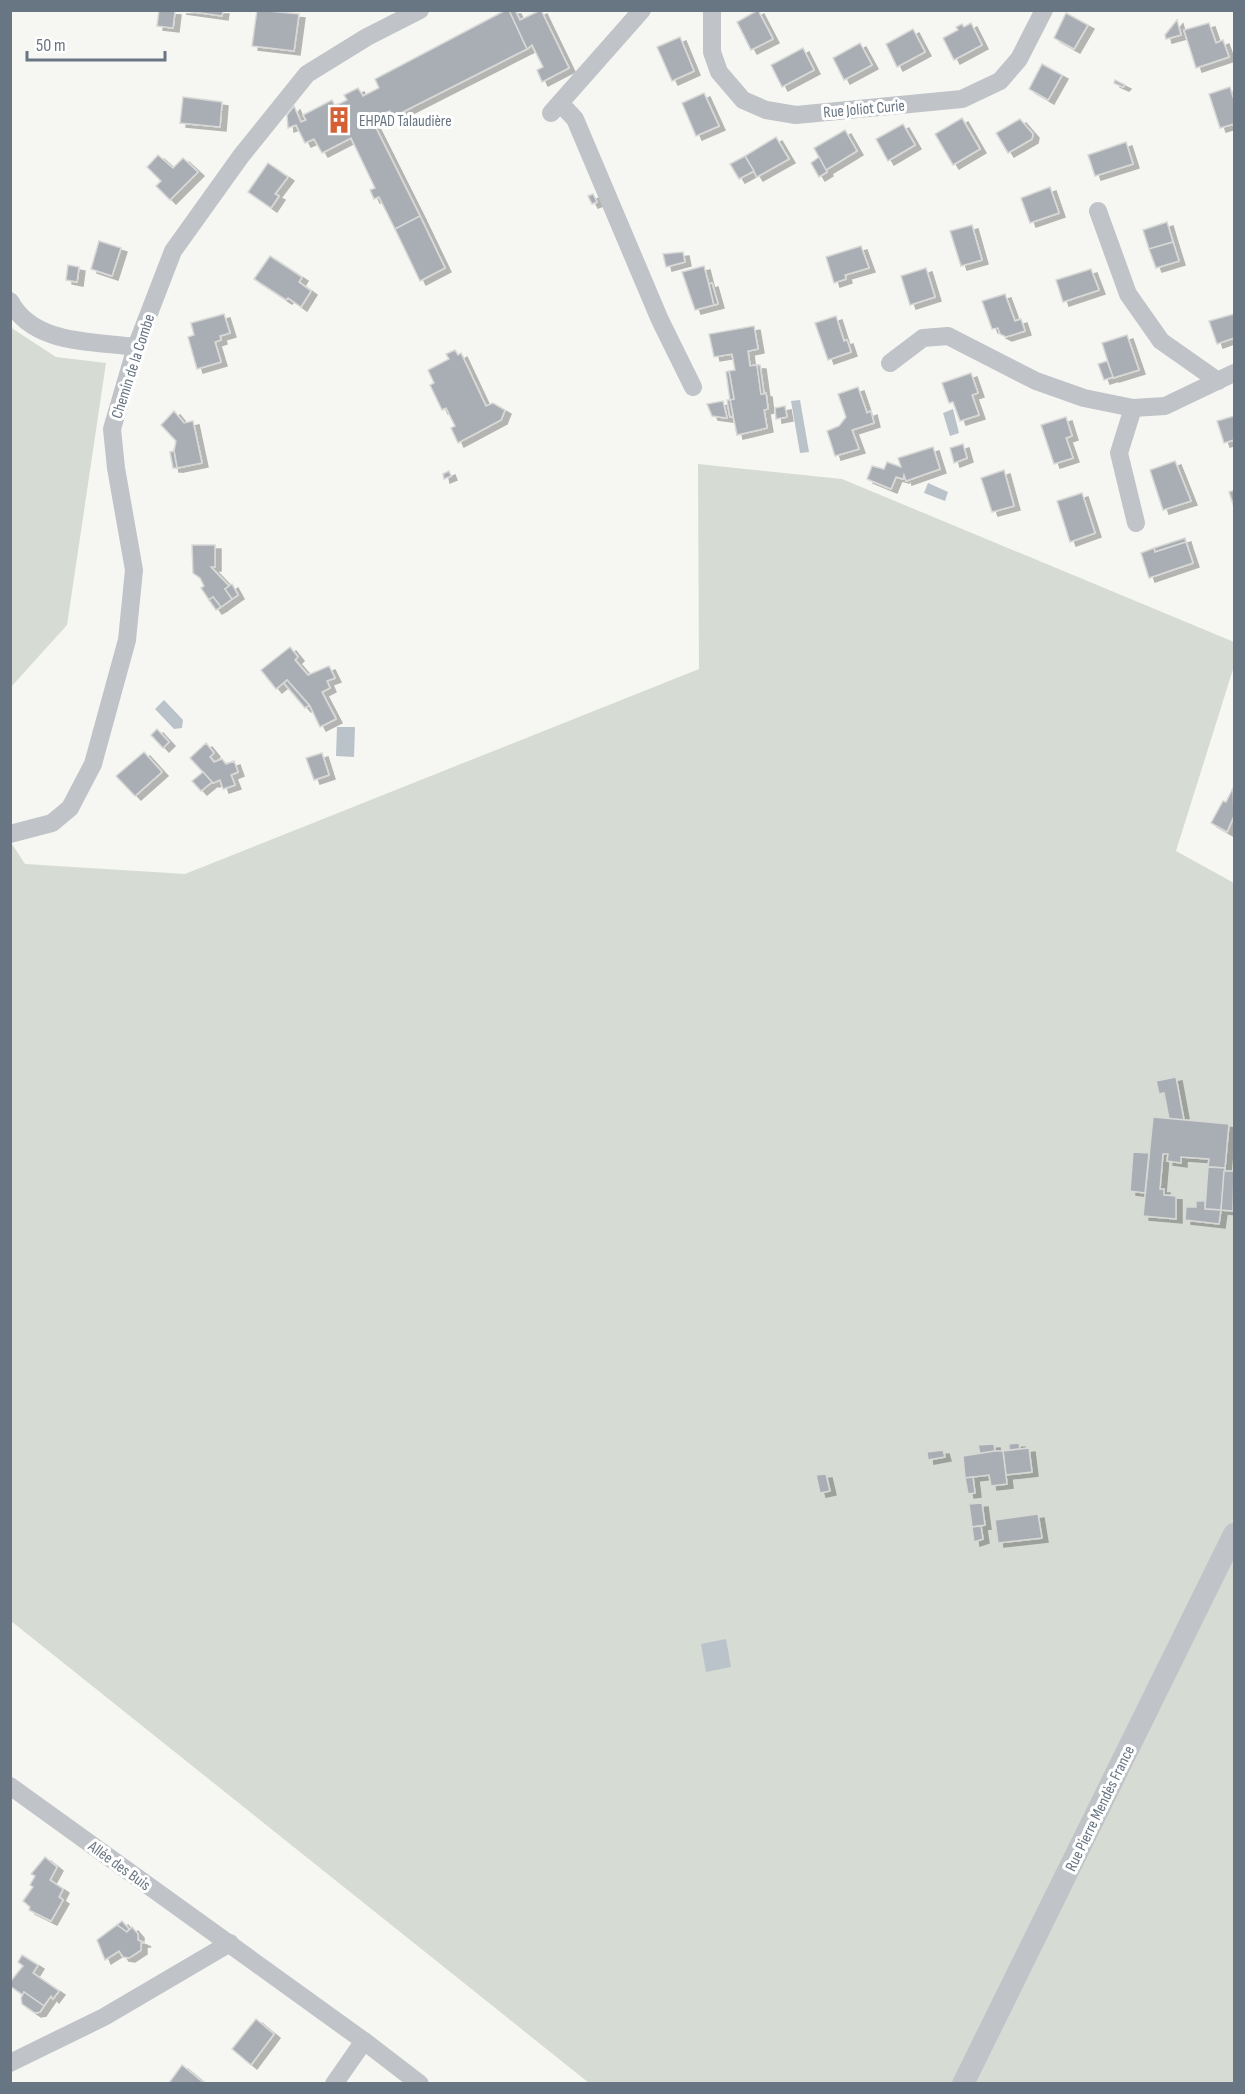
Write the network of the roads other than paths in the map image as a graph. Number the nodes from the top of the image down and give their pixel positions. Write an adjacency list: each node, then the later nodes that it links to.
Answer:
1 (420, 10): 5 (street, Chemin de la Combe)
2 (642, 10): 11 (street)
3 (712, 10): 4 (street, Rue Joliot Curie)
4 (1044, 10)
5 (392, 16): 8 (street, Chemin de la Combe)
6 (1098, 210): 10 (street)
7 (10, 301): 8 (street)
8 (136, 347): 14 (street, Chemin de la Combe)
9 (890, 363): 12 (street)
10 (1226, 377): 12 (street)
11 (693, 387)
12 (1133, 408): 13 (street)
13 (1136, 523)
14 (10, 834)
15 (1234, 1534): 22 (street, Rue Pierre Mendès France)
16 (10, 1786): 17 (street, Allée des Buis)
17 (230, 1943): 18 (street, Allée des Buis); 19 (street)
18 (364, 2041): 20 (street); 21 (street, Allée des Buis)
19 (10, 2063)
20 (334, 2084)
21 (420, 2084)
22 (963, 2084)

